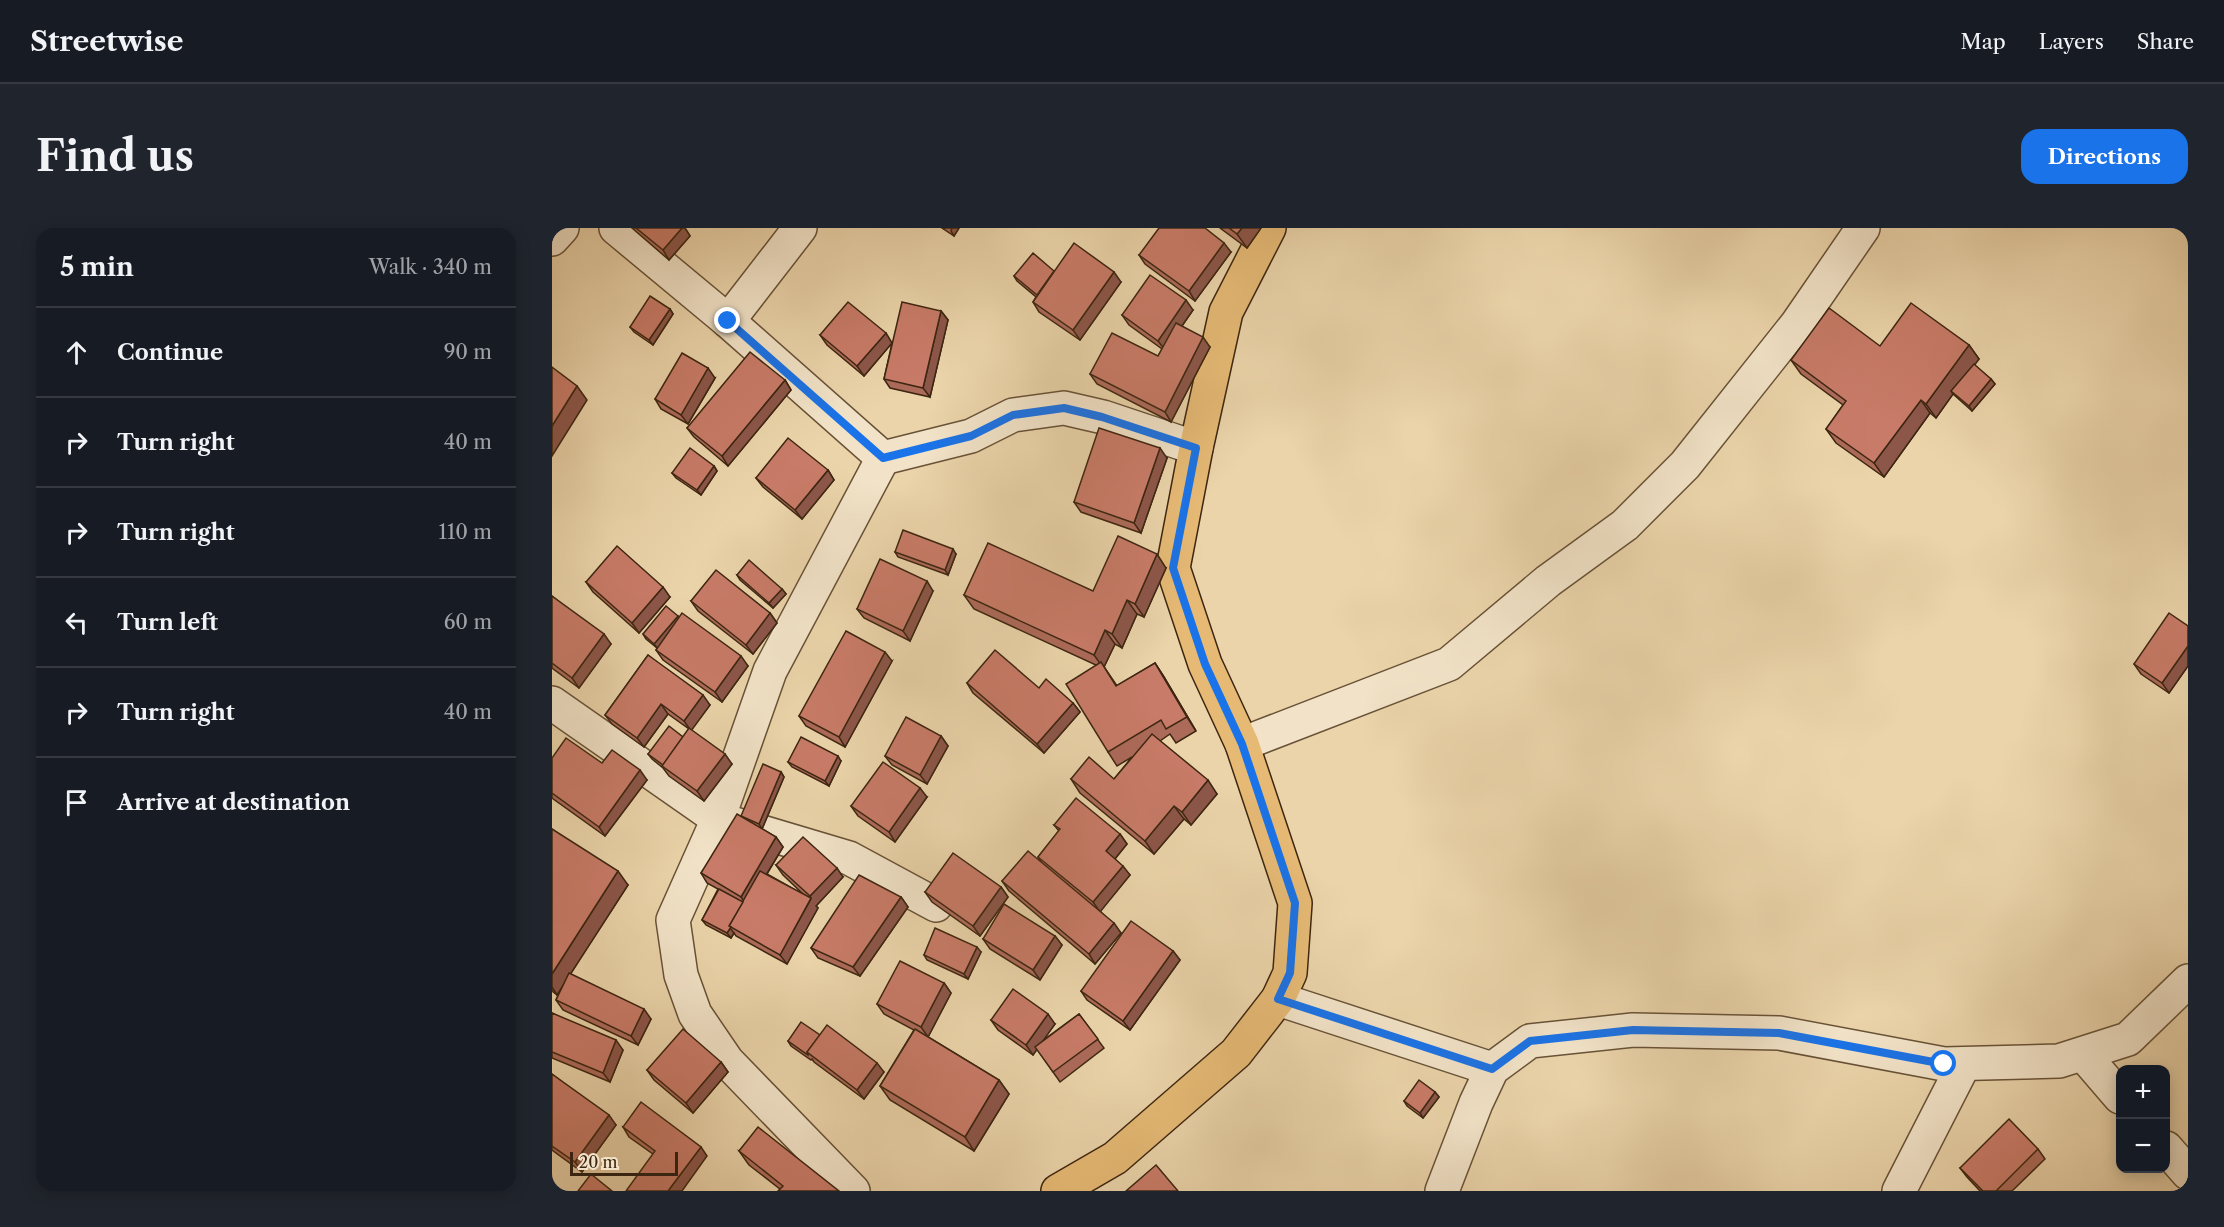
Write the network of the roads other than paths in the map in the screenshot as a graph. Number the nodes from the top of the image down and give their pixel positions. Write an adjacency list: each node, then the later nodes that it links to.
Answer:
1 (562, 228): 6 (street)
2 (616, 228): 7 (street)
3 (800, 228): 7 (street)
4 (1269, 228): 8 (main road)
5 (1863, 228): 11 (street)
6 (552, 239)
7 (728, 321): 9 (street)
8 (1196, 448): 9 (street); 11 (main road)
9 (883, 458): 12 (street)
10 (552, 703): 12 (street)
11 (1242, 744): 15 (main road)
12 (718, 819): 13 (street); 22 (street)
13 (936, 905)
14 (2188, 981): 16 (street)
15 (1278, 999): 18 (street); 23 (main road)
16 (2083, 1054): 17 (street); 19 (street)
17 (1964, 1064): 18 (street); 25 (street)
18 (1492, 1069): 24 (street)
19 (2116, 1091)
20 (2170, 1153): 21 (street)
21 (2188, 1173)
22 (854, 1191)
23 (1058, 1191)
24 (1442, 1191)
25 (1899, 1191)

